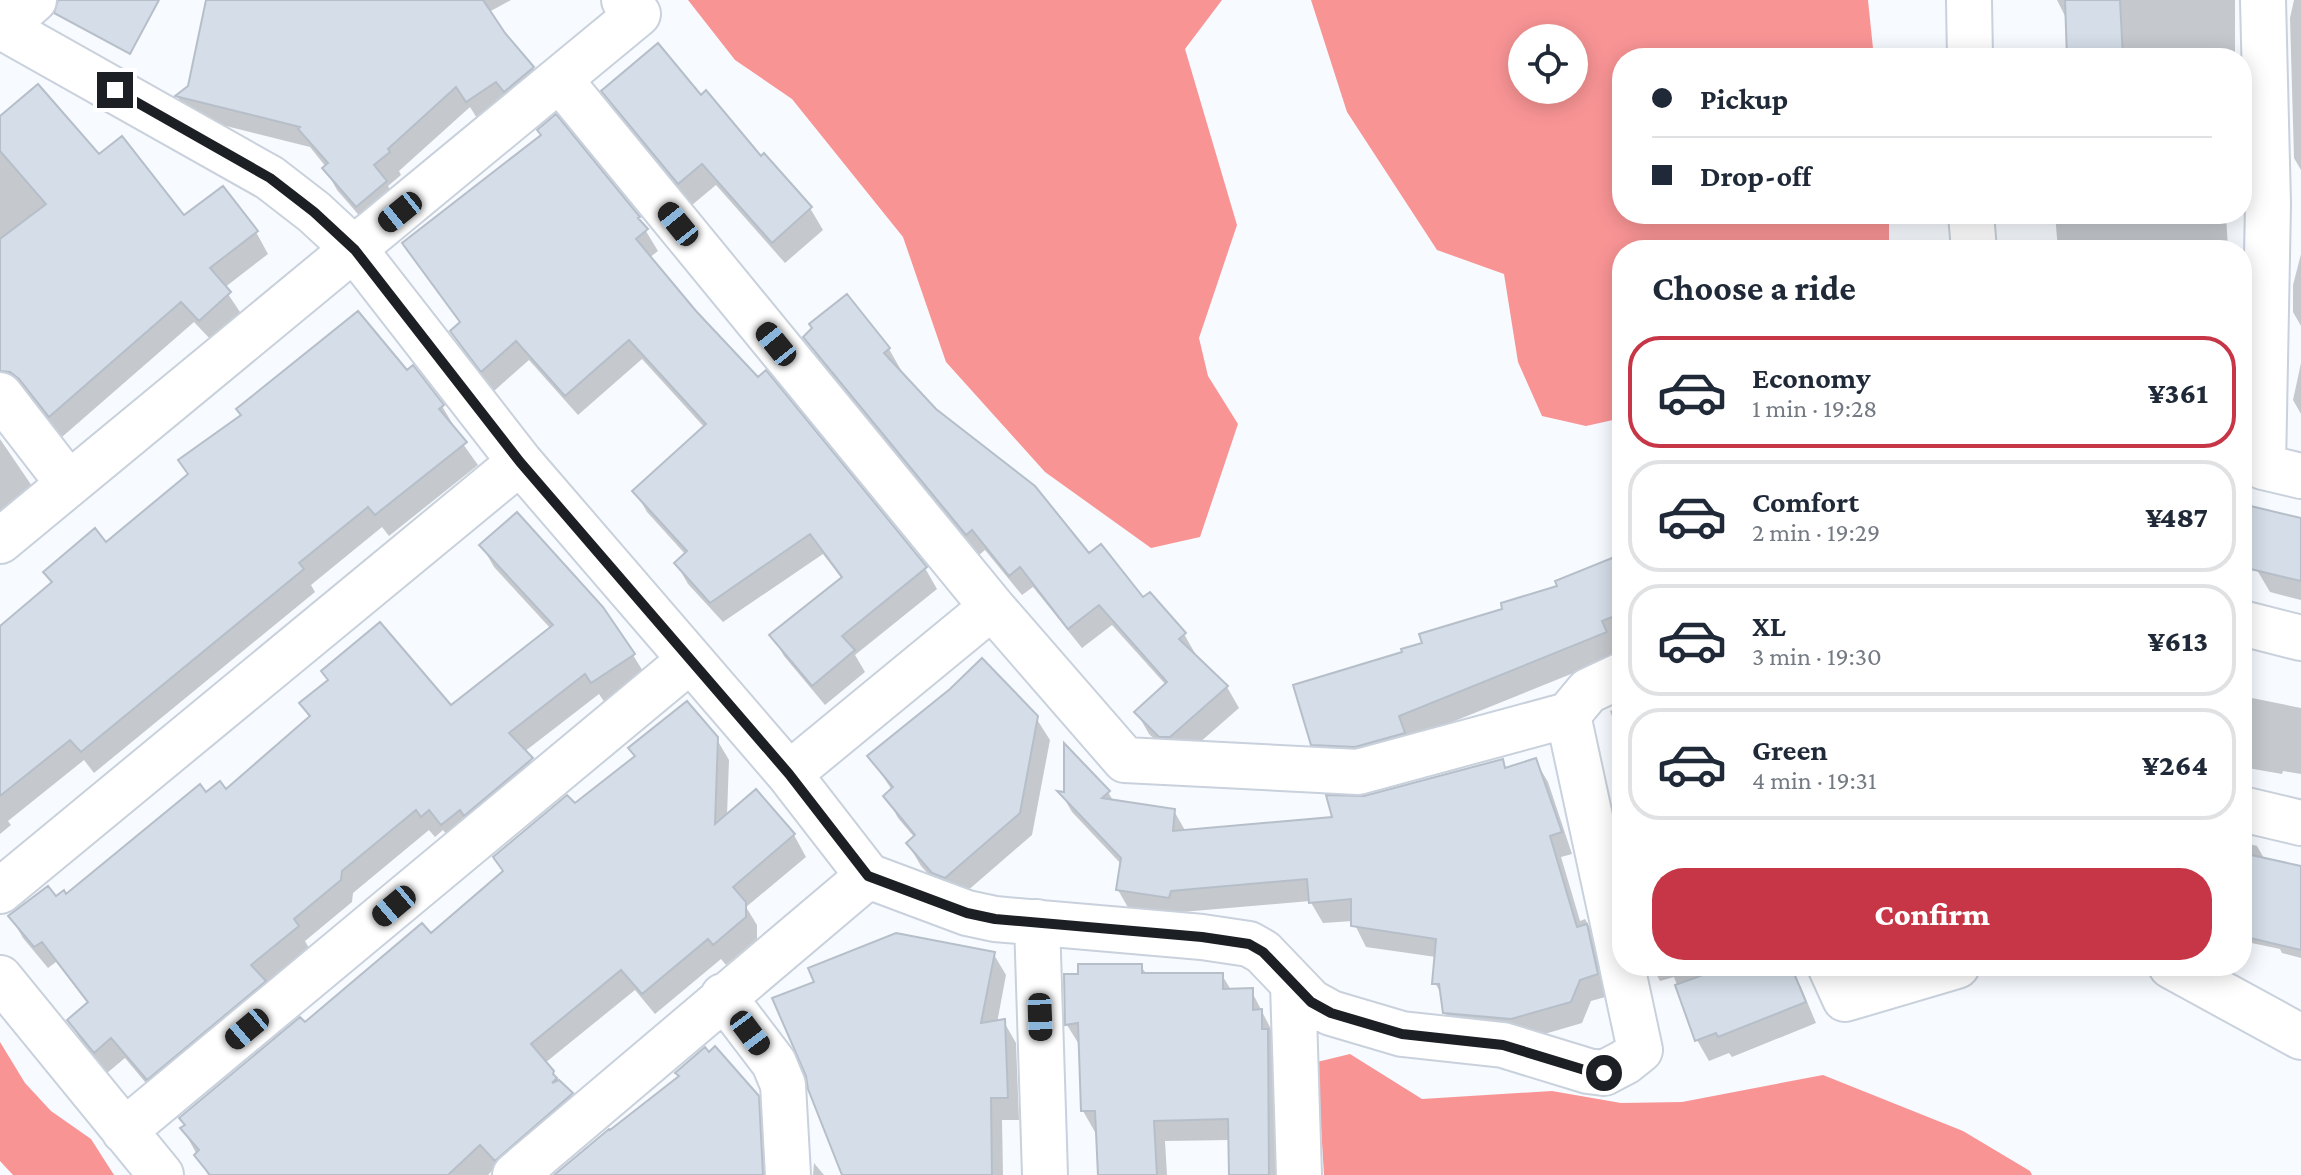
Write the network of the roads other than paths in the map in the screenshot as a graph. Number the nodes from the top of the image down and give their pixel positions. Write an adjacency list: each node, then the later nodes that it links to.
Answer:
1 (624, 0): 6 (street)
2 (1969, 0): 5 (street)
3 (2263, 0): 7 (street)
4 (12, 18): 8 (street)
5 (1970, 48)
6 (560, 80): 8 (street); 14 (street)
7 (2284, 208): 11 (street)
8 (355, 250): 10 (street); 12 (street)
9 (0, 395): 12 (street)
10 (520, 462): 17 (street); 24 (street)
11 (2301, 476)
12 (68, 483): 13 (street)
13 (0, 541)
14 (992, 607): 19 (street); 20 (street)
15 (2252, 626): 16 (street)
16 (2301, 638)
17 (689, 661): 20 (street); 35 (street)
18 (1612, 680): 19 (street)
19 (1568, 715): 25 (street)
20 (789, 774): 23 (street)
21 (2252, 811): 22 (street)
22 (2301, 823)
23 (868, 876): 26 (street); 33 (street)
24 (0, 891)
25 (1612, 920)
26 (1037, 922): 32 (street); 39 (street)
27 (1624, 976): 32 (street)
28 (1835, 976): 29 (street)
29 (1923, 976)
30 (2189, 976): 34 (street)
31 (0, 978): 35 (street)
32 (1293, 984): 40 (street)
33 (723, 996): 37 (street); 38 (street)
34 (2301, 1037)
35 (124, 1131): 36 (street)
36 (161, 1175)
37 (515, 1175)
38 (788, 1175)
39 (1045, 1175)
40 (1299, 1175)

